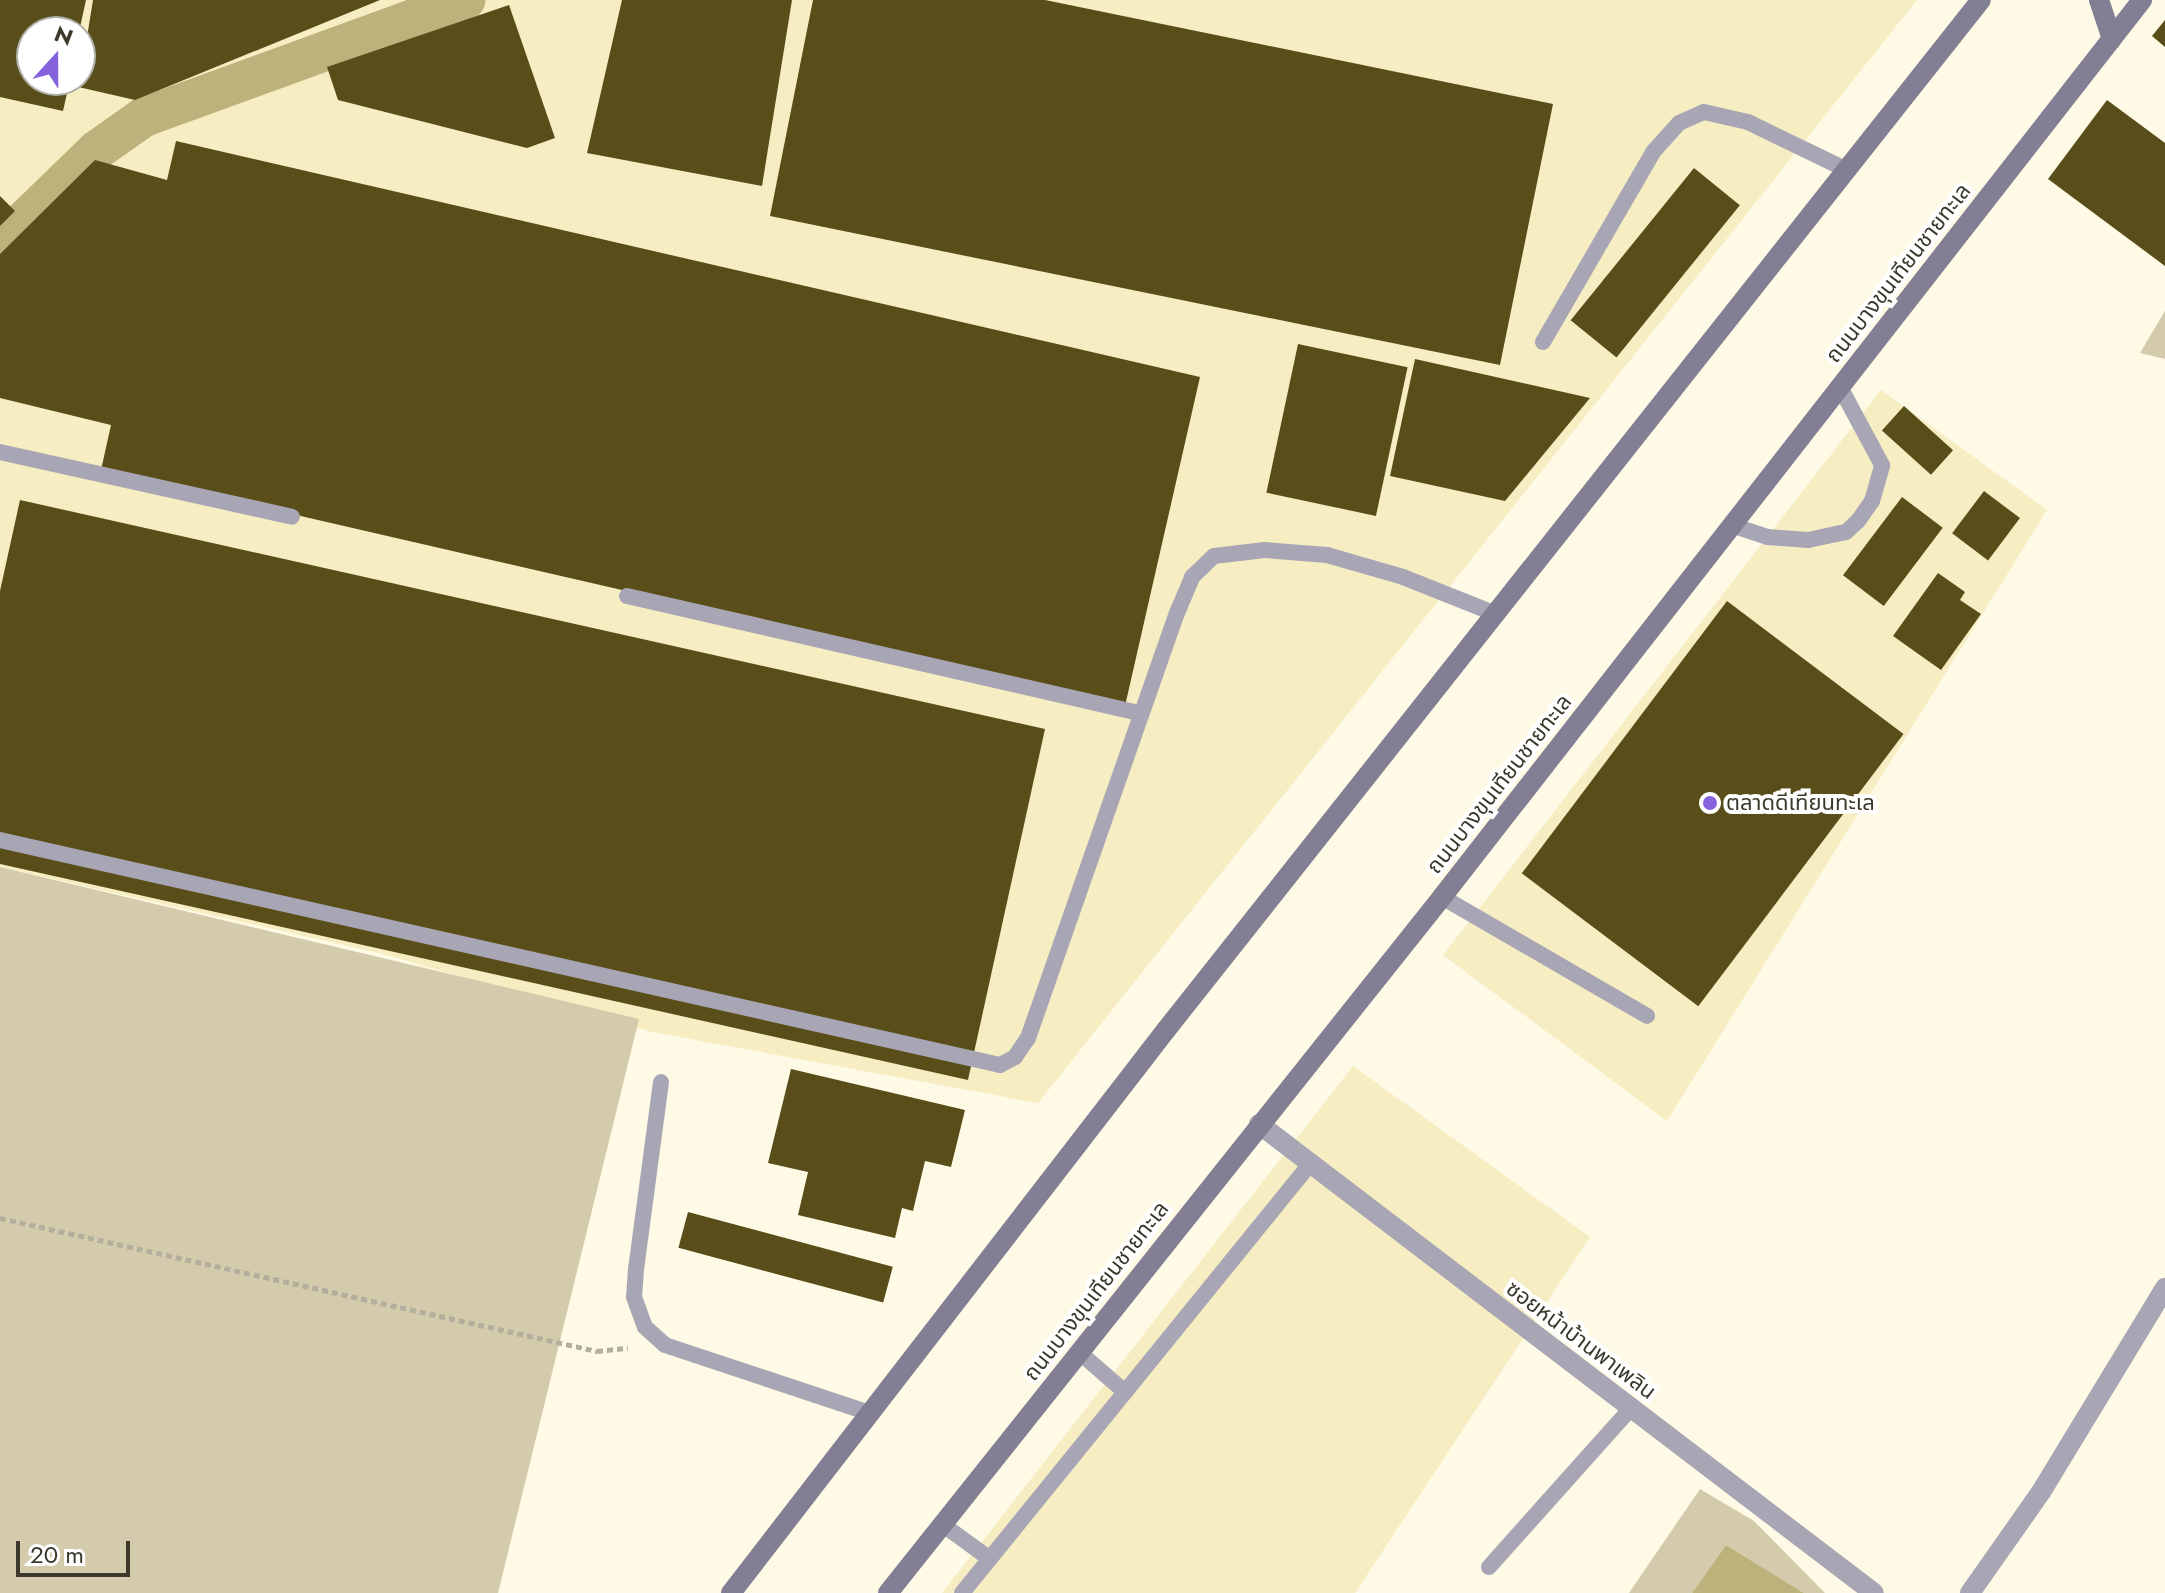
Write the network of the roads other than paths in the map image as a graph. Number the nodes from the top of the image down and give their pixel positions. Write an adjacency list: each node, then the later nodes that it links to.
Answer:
1 (1981, 0): 5 (main road)
2 (2099, 0): 4 (main road)
3 (2142, 0): 4 (main road, ถนนบางขุนเทียนชายทะเล)
4 (2112, 39): 7 (main road, ถนนบางขุนเทียนชายทะเล)
5 (1847, 170): 6 (lane); 12 (main road)
6 (1543, 342)
7 (1840, 387): 10 (main road, ถนนบางขุนเทียนชายทะเล); 10 (lane)
8 (0, 452): 9 (lane)
9 (292, 517)
10 (1731, 525): 15 (main road, ถนนบางขุนเทียนชายทะเล)
11 (627, 596): 13 (lane)
12 (1496, 614): 13 (lane); 24 (main road)
13 (1139, 713): 14 (lane)
14 (0, 840)
15 (1442, 897): 16 (lane); 18 (main road, ถนนบางขุนเทียนชายทะเล)
16 (1647, 1016)
17 (661, 1082): 24 (lane)
18 (1259, 1124): 19 (street, ซอยหน้าบ้านพาเพลิน); 21 (main road, ถนนบางขุนเทียนชายทะเล)
19 (1310, 1164): 22 (lane); 23 (street, ซอยหน้าบ้านพาเพลิน)
20 (2165, 1288): 32 (street)
21 (1079, 1352): 22 (lane); 25 (main road, ถนนบางขุนเทียนชายทะเล)
22 (1125, 1392): 26 (lane)
23 (1631, 1408): 27 (lane); 31 (street, ซอยหน้าบ้านพาเพลิน)
24 (870, 1413): 28 (main road)
25 (942, 1524): 26 (lane); 29 (main road, ถนนบางขุนเทียนชายทะเล)
26 (990, 1559): 30 (lane)
27 (1489, 1567)
28 (731, 1593)
29 (888, 1593)
30 (962, 1593)
31 (1874, 1593)
32 (1970, 1593)

